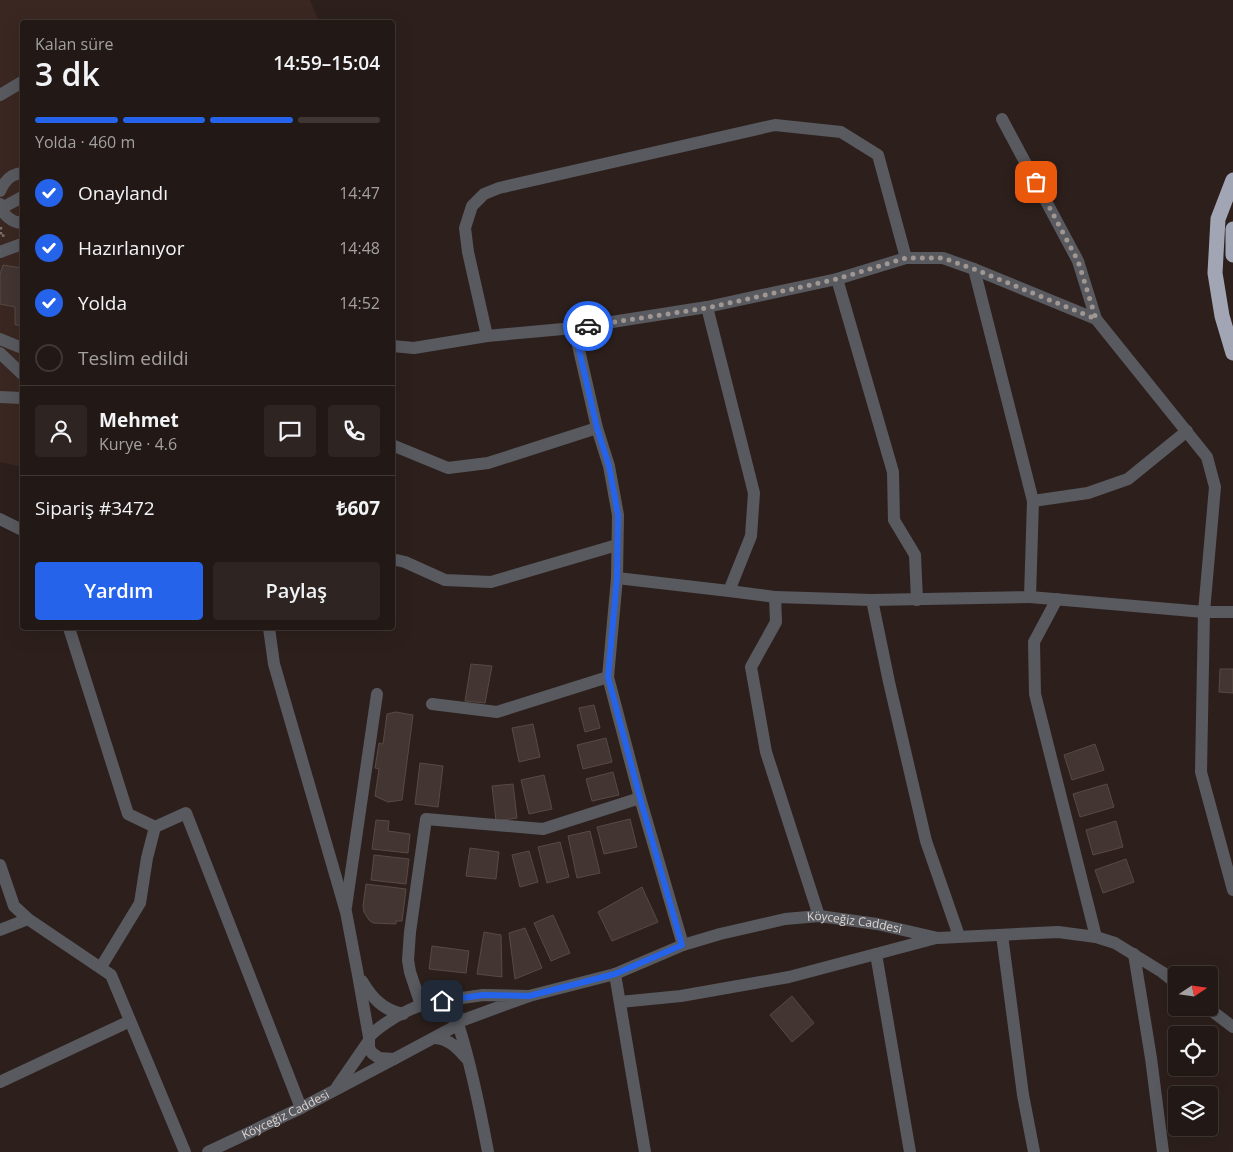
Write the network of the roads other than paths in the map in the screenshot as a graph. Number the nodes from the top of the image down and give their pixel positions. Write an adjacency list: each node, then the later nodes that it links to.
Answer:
1 (20, 83): 2 (street)
2 (0, 95)
3 (1002, 119): 18 (street)
4 (18, 174): 6 (street)
5 (1233, 180): 25 (highway)
6 (0, 191)
7 (20, 196): 8 (street)
8 (0, 207): 9 (street)
9 (20, 222)
10 (1233, 229): 13 (highway)
11 (20, 245): 12 (street)
12 (0, 252)
13 (1233, 255)
14 (906, 258): 15 (street); 16 (street); 20 (street)
15 (974, 269): 18 (street); 32 (street)
16 (837, 279): 17 (street); 42 (street)
17 (707, 308): 19 (street); 38 (street)
18 (1096, 319): 30 (street)
19 (574, 328): 20 (street); 29 (street)
20 (487, 336): 22 (street)
21 (0, 339): 23 (street)
22 (395, 346)
23 (20, 347)
24 (0, 353): 26 (street)
25 (1233, 353)
26 (20, 372)
27 (0, 397): 28 (street)
28 (20, 398)
29 (597, 428): 31 (street); 35 (street)
30 (1187, 431): 32 (street); 44 (street)
31 (395, 446)
32 (1033, 501): 40 (street)
33 (0, 519): 34 (street)
34 (20, 529)
35 (617, 545): 36 (street); 37 (street)
36 (395, 560)
37 (617, 578): 38 (street); 48 (street)
38 (729, 591): 39 (street)
39 (776, 596): 41 (street); 56 (street)
40 (1030, 597): 42 (street); 43 (street)
41 (872, 600): 42 (street); 60 (street)
42 (916, 600)
43 (1057, 600): 44 (street); 61 (street)
44 (1204, 612): 45 (street); 54 (street)
45 (1233, 612)
46 (70, 630): 52 (street)
47 (269, 630): 55 (street)
48 (608, 677): 50 (street); 51 (street)
49 (376, 694): 55 (street)
50 (432, 704)
51 (640, 798): 63 (street); 73 (street)
52 (156, 827): 66 (street); 85 (street)
53 (0, 865): 57 (street)
54 (1233, 890)
55 (346, 912): 68 (street)
56 (819, 916): 62 (street, Köyceğiz Caddesi); 63 (street, Köyceğiz Caddesi)
57 (28, 919): 58 (street); 66 (street)
58 (0, 930)
59 (1002, 935): 60 (street, Köyceğiz Caddesi); 61 (street, Köyceğiz Caddesi); 91 (street)
60 (959, 936): 62 (street, Köyceğiz Caddesi)
61 (1096, 937): 65 (street, Köyceğiz Caddesi)
62 (938, 938): 64 (street)
63 (682, 945): 67 (street, Köyceğiz Caddesi)
64 (876, 954): 72 (street); 90 (street)
65 (1134, 954): 69 (street, Köyceğiz Caddesi); 92 (street)
66 (101, 967): 76 (street)
67 (615, 974): 70 (street, Köyceğiz Caddesi); 72 (street)
68 (358, 975): 74 (street); 80 (street)
69 (1168, 977)
70 (529, 996): 71 (street, Köyceğiz Caddesi); 77 (street, Köyceğiz Caddesi)
71 (442, 1001): 73 (street, Köyceğiz Caddesi); 77 (street)
72 (620, 1002): 89 (street)
73 (422, 1005): 74 (street, Köyceğiz Caddesi)
74 (403, 1014): 80 (street, Köyceğiz Caddesi)
75 (1218, 1016): 78 (street)
76 (130, 1021): 83 (street); 86 (street)
77 (458, 1022): 79 (street, Köyceğiz Caddesi); 82 (street)
78 (1233, 1027)
79 (434, 1038): 81 (street, Köyceğiz Caddesi); 82 (street)
80 (369, 1040): 81 (street); 84 (street, Köyceğiz Caddesi)
81 (394, 1059): 84 (street, Köyceğiz Caddesi)
82 (471, 1064): 88 (street)
83 (0, 1082)
84 (336, 1089): 85 (street, Köyceğiz Caddesi)
85 (301, 1108): 87 (street, Köyceğiz Caddesi)
86 (185, 1152)
87 (208, 1152)
88 (488, 1152)
89 (645, 1152)
90 (910, 1152)
91 (1034, 1152)
92 (1163, 1152)

